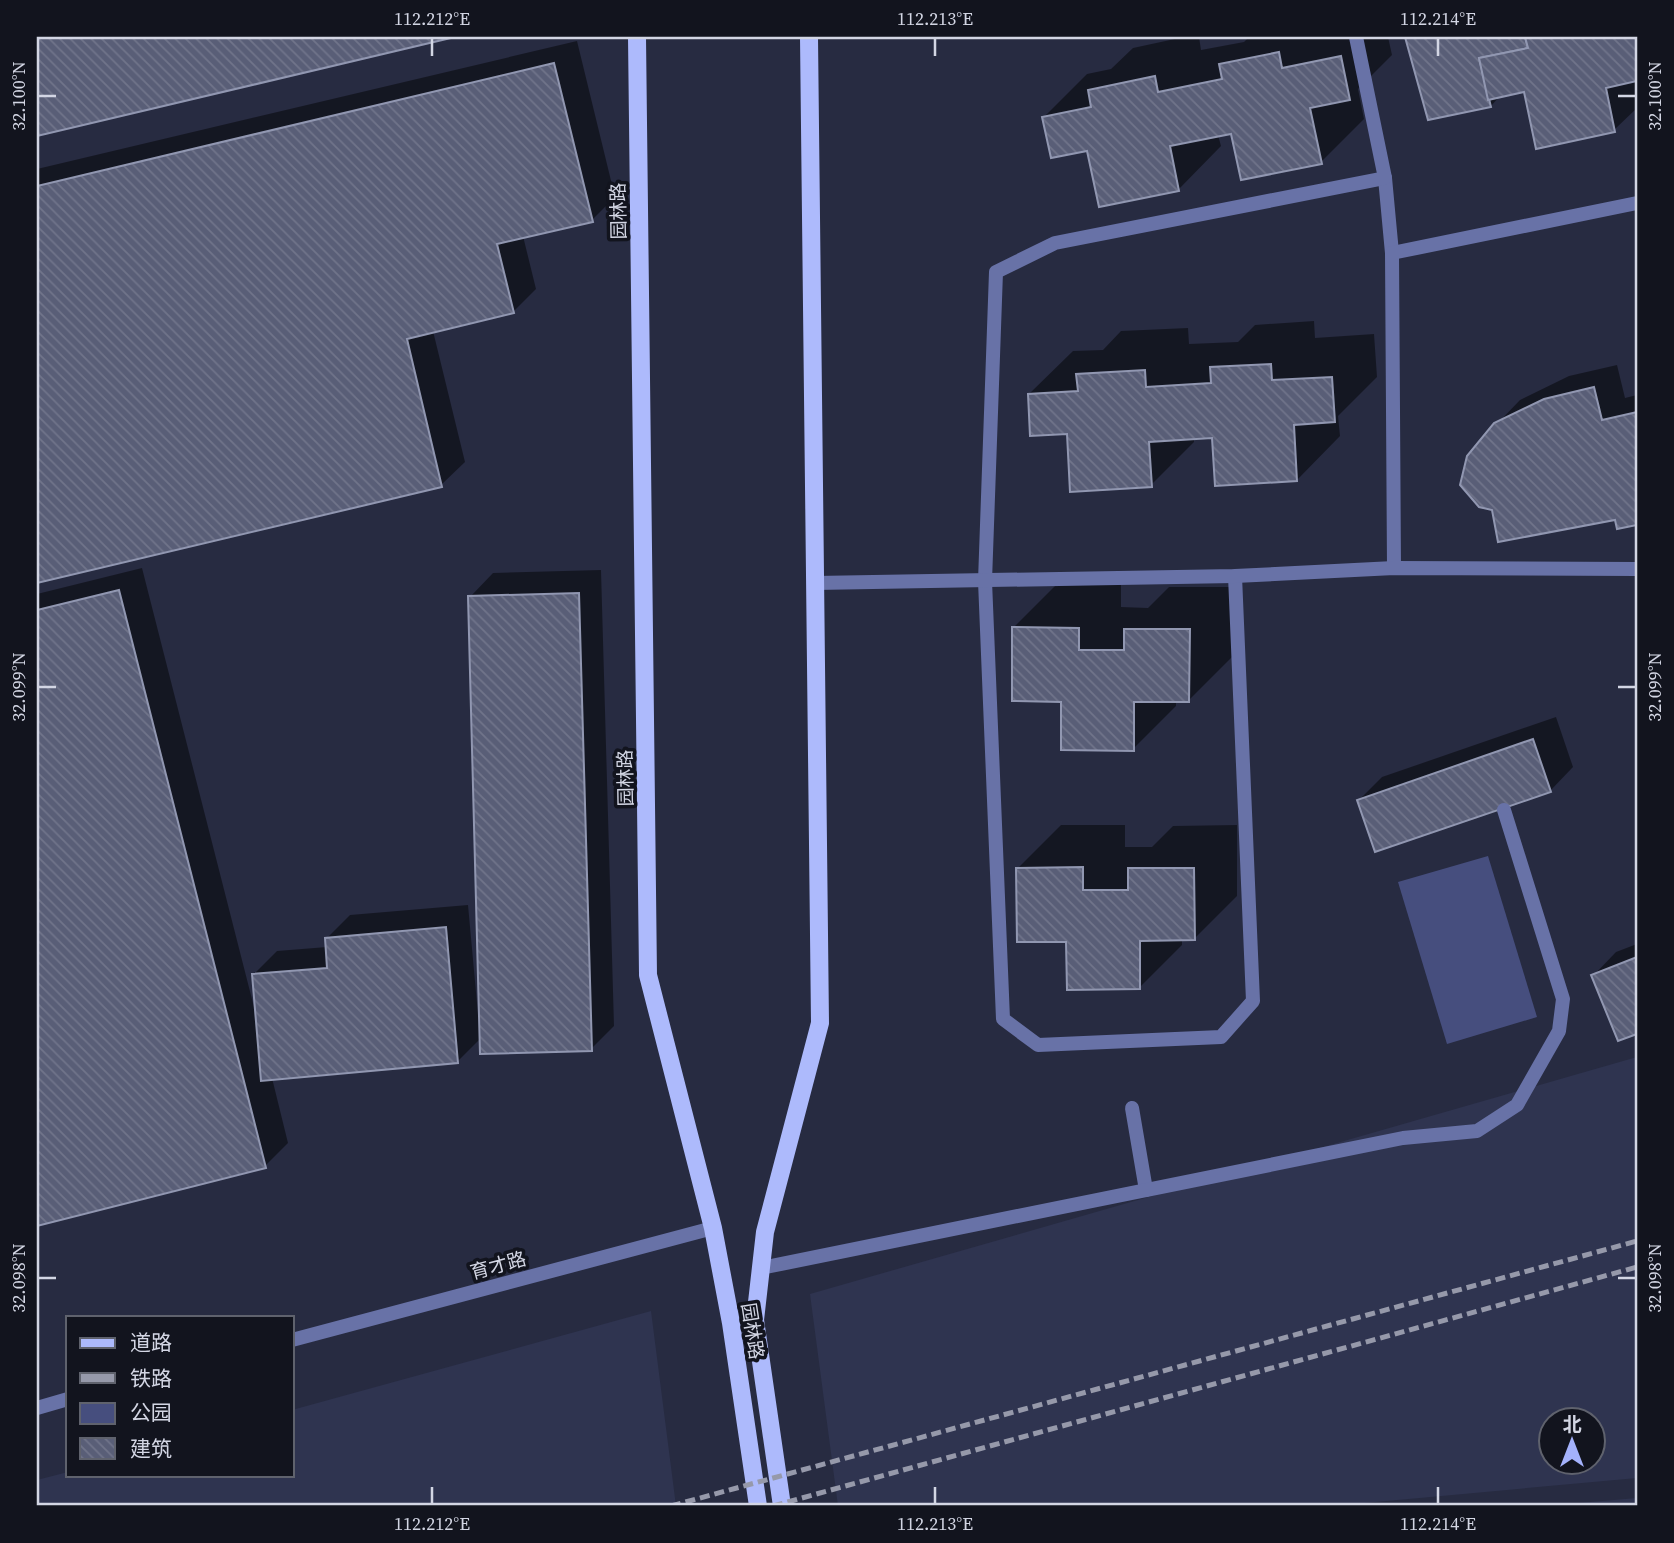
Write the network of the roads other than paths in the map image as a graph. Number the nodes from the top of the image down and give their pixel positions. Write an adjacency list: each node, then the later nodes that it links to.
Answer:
1 (638, 37): 15 (main road, 园林路)
2 (809, 37): 11 (main road, 园林路)
3 (1356, 37): 4 (street)
4 (1385, 178): 6 (street); 10 (street)
5 (1637, 203): 6 (street)
6 (1392, 253): 7 (street)
7 (1394, 568): 8 (street); 9 (street)
8 (1637, 569)
9 (1236, 576): 10 (street); 10 (street)
10 (985, 580): 11 (street)
11 (816, 583): 16 (main road, 园林路)
12 (1504, 810): 14 (street)
13 (1132, 1108): 14 (street)
14 (1146, 1190): 16 (street)
15 (713, 1228): 17 (street, 育才路); 20 (main road, 园林路)
16 (761, 1268): 21 (main road, 园林路)
17 (294, 1339)
18 (66, 1400): 19 (street)
19 (37, 1408)
20 (758, 1506)
21 (782, 1506)

